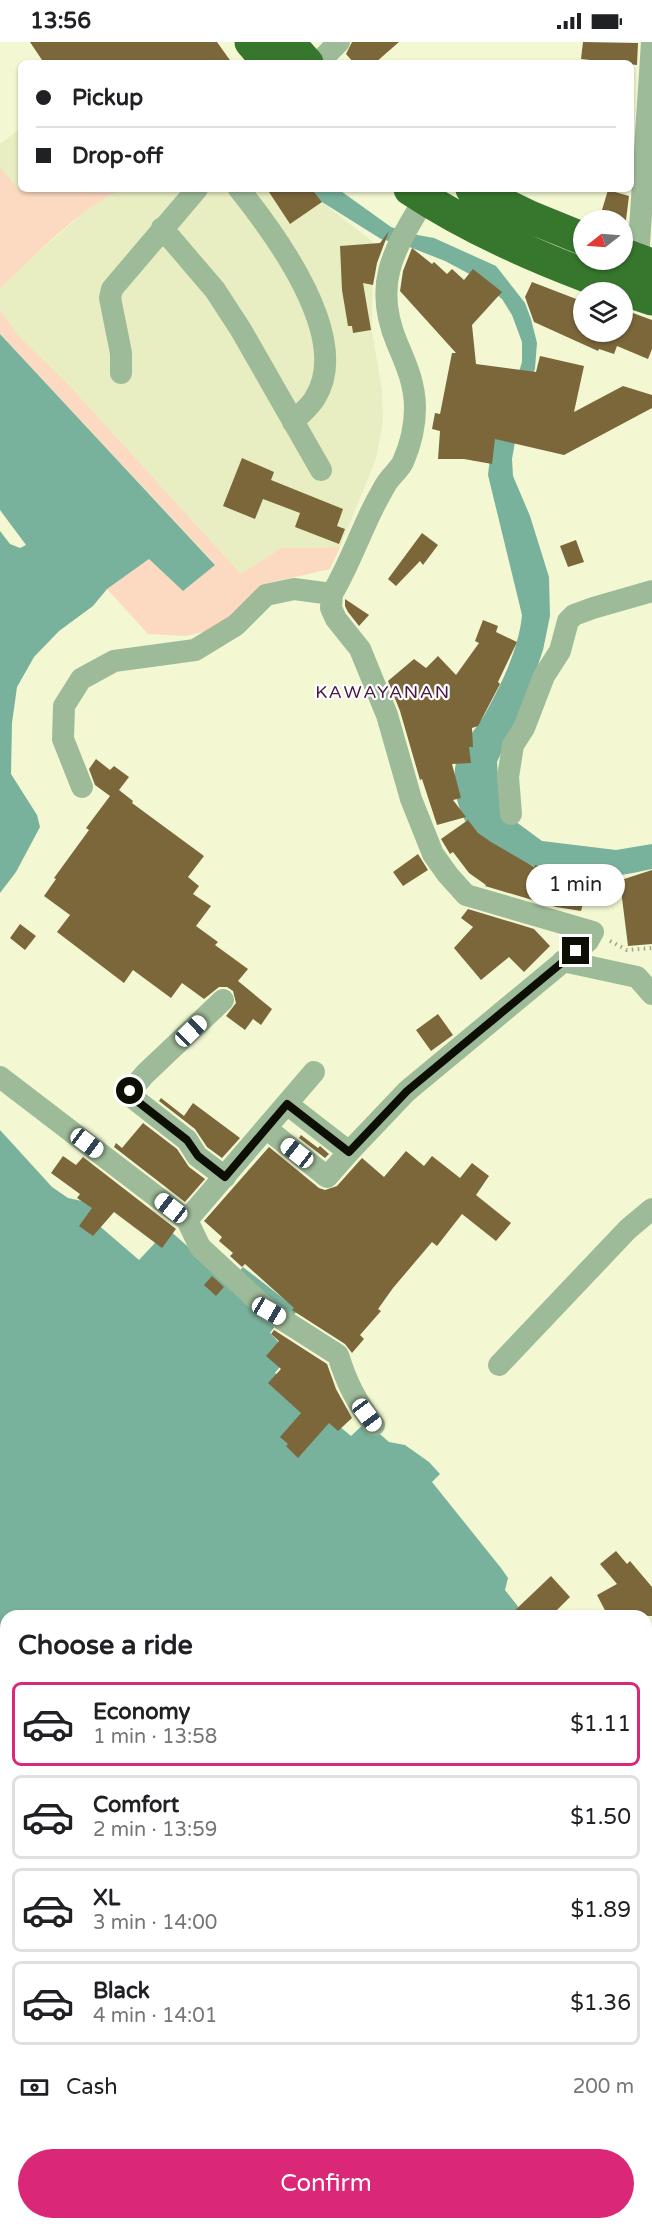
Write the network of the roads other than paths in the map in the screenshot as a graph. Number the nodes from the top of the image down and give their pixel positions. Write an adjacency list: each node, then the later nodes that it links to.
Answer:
1 (251, 42): 5 (highway)
2 (288, 42): 6 (highway)
3 (339, 42): 7 (street)
4 (652, 42): 14 (street)
5 (266, 60)
6 (304, 60)
7 (321, 60)
8 (194, 192): 12 (street)
9 (240, 192): 17 (street)
10 (478, 192): 13 (highway)
11 (415, 204): 15 (highway); 20 (street)
12 (162, 228): 16 (street); 17 (street)
13 (573, 235)
14 (638, 260)
15 (652, 299)
16 (121, 373)
17 (293, 422): 18 (street)
18 (321, 470)
19 (652, 591): 22 (street)
20 (332, 594): 21 (street); 23 (street)
21 (82, 787)
22 (511, 814)
23 (564, 961): 24 (street); 30 (street)
24 (652, 994)
25 (223, 1000): 31 (street)
26 (314, 1072): 28 (street)
27 (0, 1077): 33 (street)
28 (287, 1104): 29 (street); 30 (street)
29 (266, 1128): 30 (street); 31 (street)
30 (349, 1152)
31 (225, 1177): 33 (street)
32 (652, 1209): 34 (street)
33 (187, 1220): 35 (street)
34 (499, 1365)
35 (375, 1425)

